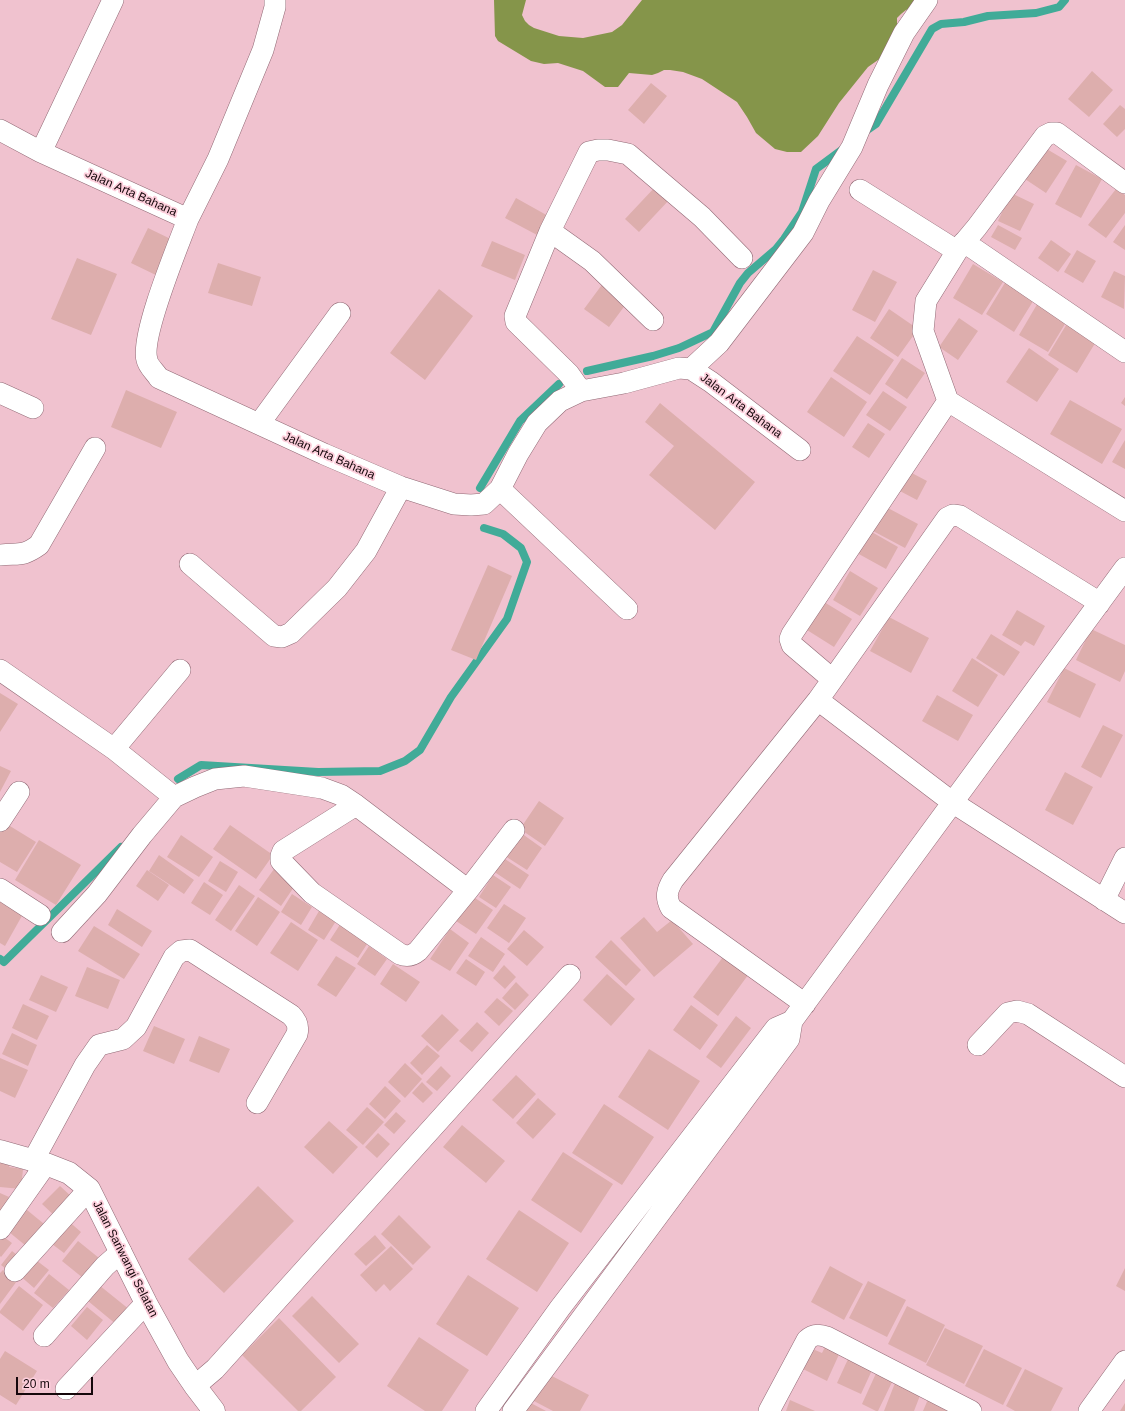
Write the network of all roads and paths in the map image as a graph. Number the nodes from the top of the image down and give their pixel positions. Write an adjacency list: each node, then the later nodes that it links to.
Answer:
1 (112, 0): 5 (street)
2 (275, 0): 8 (street)
3 (926, 0): 15 (street)
4 (1, 134): 5 (street, Jalan Arta Bahana)
5 (41, 152): 8 (street, Jalan Arta Bahana)
6 (1125, 183): 10 (street)
7 (860, 190): 10 (street)
8 (188, 219): 20 (street, Jalan Arta Bahana)
9 (550, 231): 11 (street); 13 (street); 16 (street)
10 (961, 246): 14 (street); 18 (street)
11 (742, 258)
12 (340, 313): 20 (street)
13 (653, 320)
14 (1125, 352)
15 (691, 369): 16 (street, Jalan Arta Bahana); 22 (street, Jalan Arta Bahana)
16 (581, 391): 24 (street, Jalan Arta Bahana)
17 (0, 393): 19 (street)
18 (948, 401): 25 (street); 33 (street)
19 (33, 408)
20 (259, 424): 23 (street, Jalan Arta Bahana)
21 (95, 448): 26 (street)
22 (800, 450)
23 (401, 487): 24 (street, Jalan Arta Bahana); 27 (street)
24 (500, 489): 30 (street)
25 (1125, 511)
26 (0, 555)
27 (190, 564)
28 (1125, 568): 29 (street)
29 (1099, 604): 33 (street); 38 (street)
30 (627, 609)
31 (0, 670): 35 (street)
32 (180, 670): 35 (street)
33 (832, 679): 34 (street)
34 (818, 700): 38 (street); 50 (street)
35 (114, 749): 37 (street)
36 (19, 792): 40 (street)
37 (174, 797): 39 (street); 48 (street)
38 (952, 802): 45 (street); 50 (street)
39 (356, 805): 44 (street); 44 (street)
40 (0, 821)
41 (514, 830): 44 (street)
42 (1125, 858): 45 (street)
43 (0, 889): 47 (street)
44 (468, 890)
45 (1104, 900): 46 (street)
46 (1125, 913)
47 (40, 915)
48 (62, 932)
49 (570, 975): 66 (street)
50 (804, 1004): 51 (street)
51 (792, 1021): 62 (street); 63 (street)
52 (978, 1045): 53 (street)
53 (1125, 1077)
54 (257, 1103): 56 (street)
55 (0, 1151): 56 (street, Jalan Sariwangi Selatan)
56 (39, 1163): 57 (street, Jalan Sariwangi Selatan); 58 (street)
57 (89, 1189): 59 (street, Jalan Sariwangi Selatan); 60 (street)
58 (0, 1229)
59 (121, 1252): 61 (street, Jalan Sariwangi Selatan); 64 (street)
60 (15, 1271)
61 (146, 1303): 66 (street, Jalan Sariwangi Selatan); 67 (street)
62 (560, 1308): 63 (street); 69 (street)
63 (579, 1320): 70 (street)
64 (44, 1336)
65 (1125, 1361): 73 (street)
66 (195, 1386): 68 (street, Jalan Sariwangi Selatan)
67 (66, 1389)
68 (214, 1411)
69 (486, 1411)
70 (513, 1411)
71 (768, 1411): 72 (street)
72 (971, 1411)
73 (1089, 1411)

